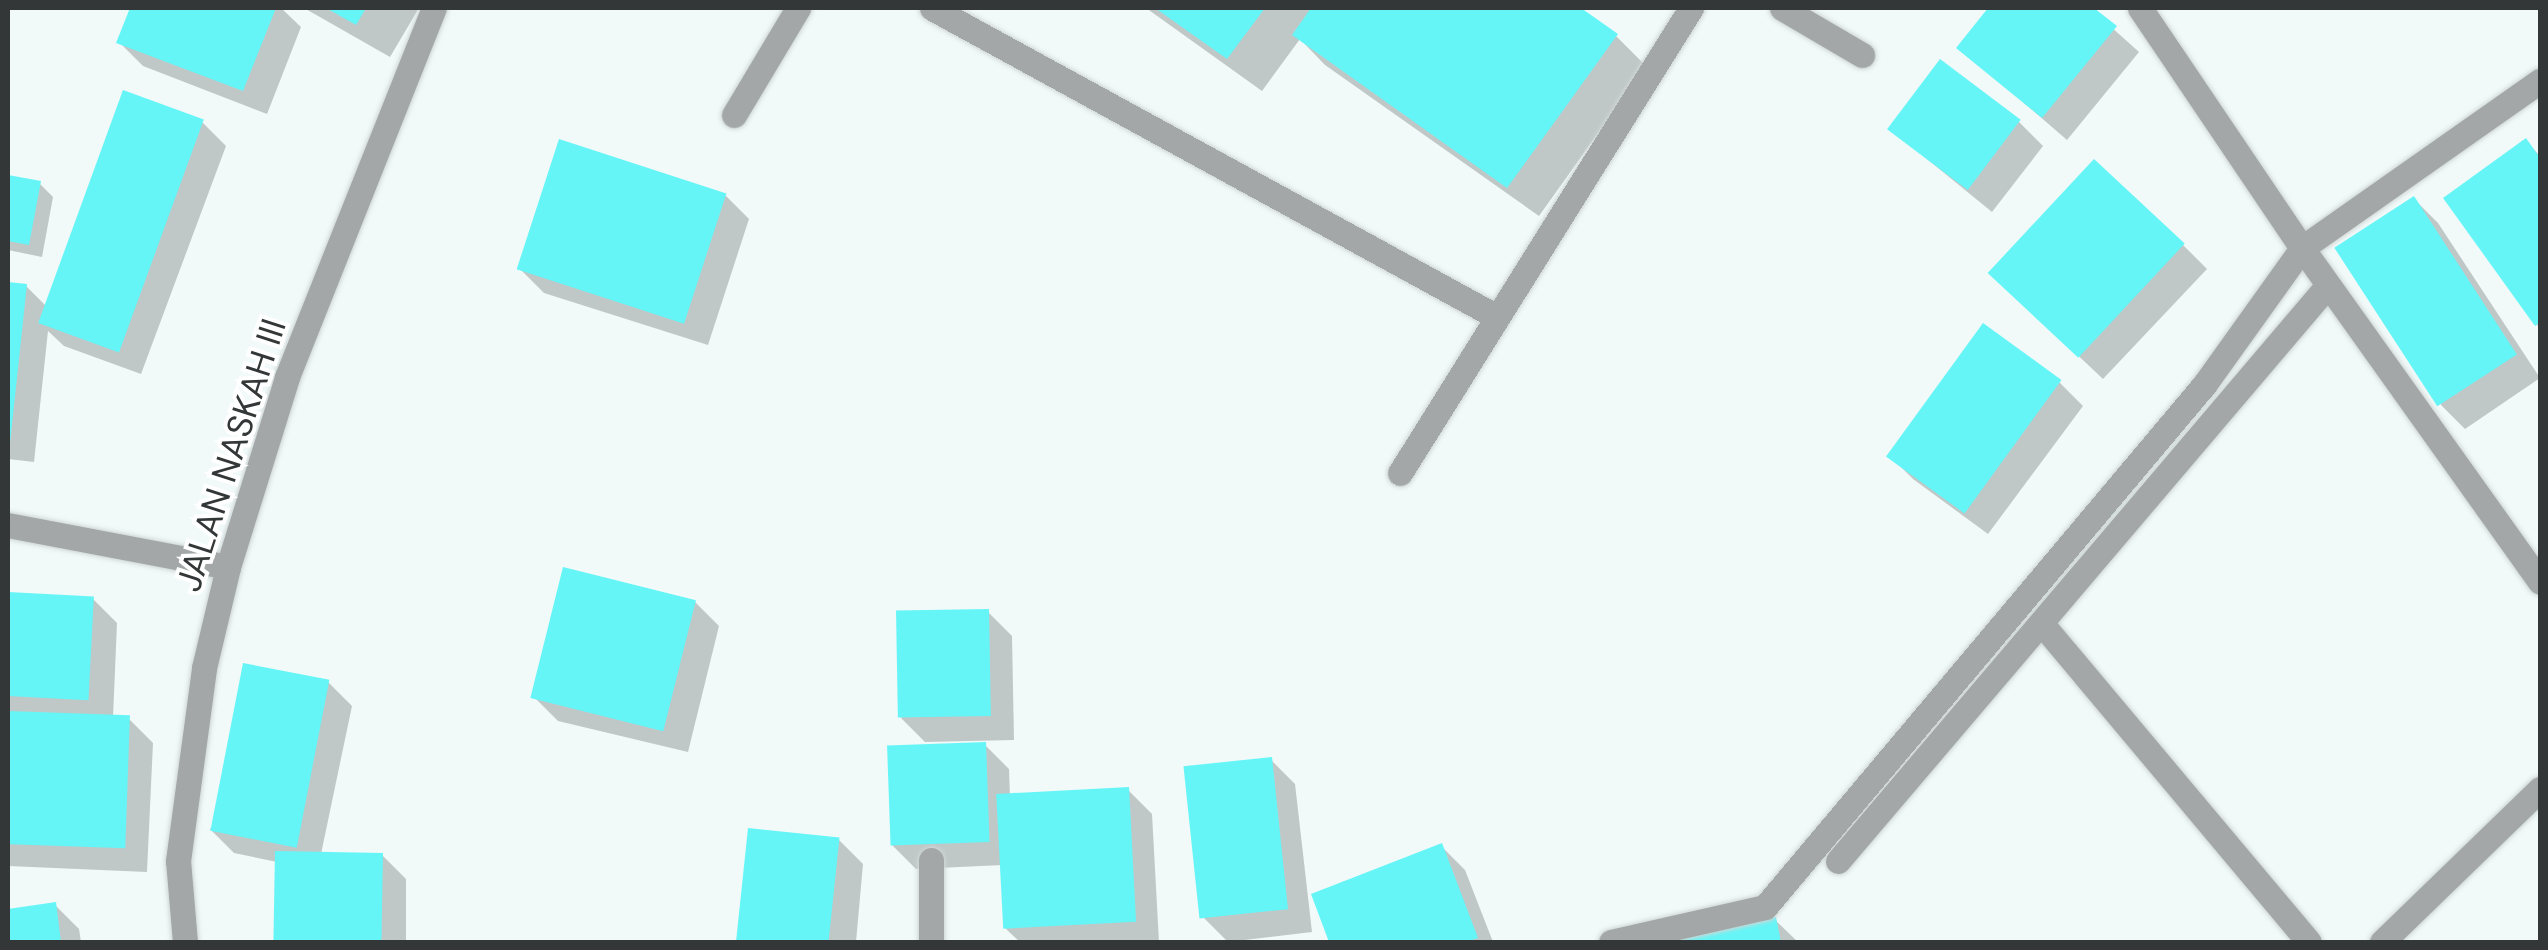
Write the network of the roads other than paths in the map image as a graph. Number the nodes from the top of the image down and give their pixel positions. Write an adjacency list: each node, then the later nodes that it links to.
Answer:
1 (434, 8): 15 (street, JALAN NASKAH III)
2 (798, 8): 9 (street)
3 (932, 8): 12 (street)
4 (1691, 8): 12 (street)
5 (1782, 8): 7 (street)
6 (2140, 8): 10 (street)
7 (1862, 54)
8 (2540, 81): 10 (street)
9 (734, 115)
10 (2302, 248): 11 (street); 23 (street)
11 (2328, 285): 16 (street); 17 (street)
12 (1498, 317): 13 (street)
13 (1400, 474)
14 (8, 526): 15 (street)
15 (228, 567): 21 (street, JALAN NASKAH III)
16 (2540, 582)
17 (2042, 624): 20 (street); 24 (street)
18 (2540, 789): 25 (street)
19 (931, 860): 22 (street)
20 (1838, 861)
21 (185, 942)
22 (931, 942)
23 (1611, 942)
24 (2309, 942)
25 (2382, 942)

